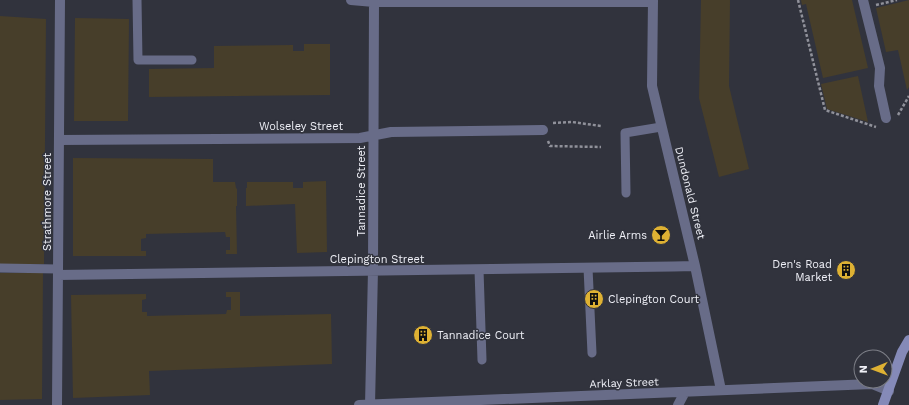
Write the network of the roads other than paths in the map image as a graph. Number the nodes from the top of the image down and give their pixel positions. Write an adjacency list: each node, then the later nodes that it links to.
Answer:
1 (60, 0): 12 (street, Strathmore Street)
2 (137, 0): 7 (lane)
3 (351, 0): 5 (street)
4 (652, 1): 5 (street); 9 (street, Dundonald Street)
5 (374, 2): 11 (street, Tannadice Street)
6 (864, 4): 8 (street)
7 (192, 60)
8 (891, 118)
9 (662, 127): 13 (lane); 14 (street, Dundonald Street)
10 (543, 130): 11 (street, Wolseley Street)
11 (374, 135): 12 (street, Wolseley Street); 17 (street, Tannadice Street)
12 (59, 140): 19 (street, Strathmore Street)
13 (626, 193)
14 (695, 266): 16 (street, Clepington Street); 23 (street, Dundonald Street)
15 (0, 268): 19 (lane)
16 (588, 268): 18 (street, Clepington Street); 21 (lane)
17 (373, 270): 18 (street, Clepington Street); 19 (street, Clepington Street); 29 (street, Tannadice Street)
18 (479, 270): 22 (lane)
19 (58, 272): 27 (street, Strathmore Street)
20 (909, 340): 24 (main road)
21 (592, 353)
22 (482, 360)
23 (721, 390): 24 (street, Arklay Street); 25 (street, Arklay Street)
24 (888, 391): 31 (main road)
25 (684, 392): 26 (street, Arklay Street); 30 (street)
26 (422, 404): 29 (street, Arklay Street)
27 (57, 405)
28 (359, 405): 29 (street, Arklay Street)
29 (371, 405)
30 (678, 405)
31 (883, 405)

